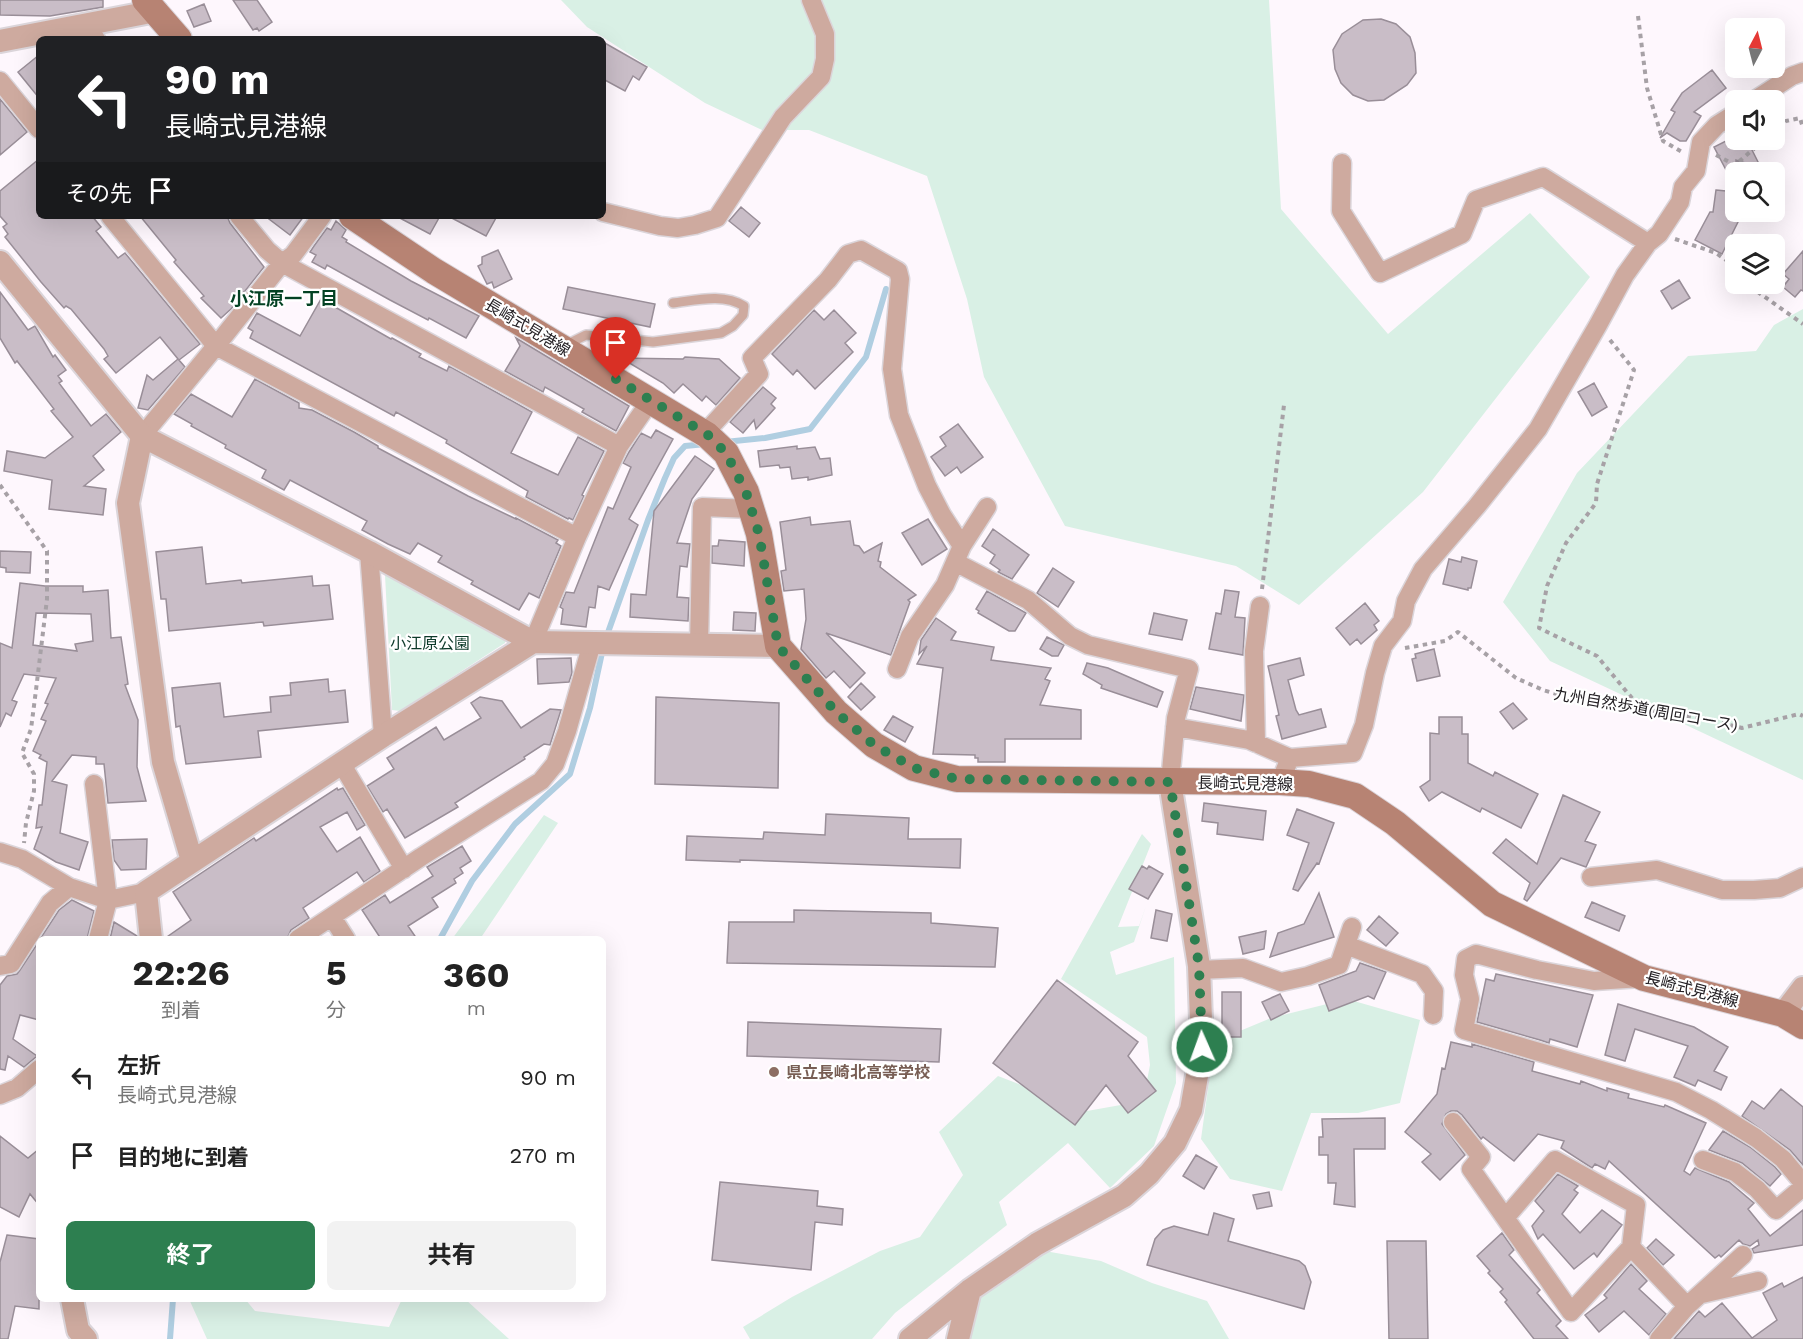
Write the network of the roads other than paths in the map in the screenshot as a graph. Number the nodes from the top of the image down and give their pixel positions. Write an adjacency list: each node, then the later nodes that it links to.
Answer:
1 (811, 0): 14 (street)
2 (150, 5): 3 (street); 5 (main road)
3 (90, 32): 4 (street)
4 (50, 36)
5 (176, 36)
6 (36, 37): 7 (street)
7 (0, 41)
8 (1803, 72): 10 (street)
9 (0, 81): 12 (street)
10 (1770, 90)
11 (1725, 120): 19 (street)
12 (36, 125)
13 (1342, 163): 19 (street)
14 (606, 213)
15 (112, 219): 23 (street)
16 (241, 219): 21 (street)
17 (320, 219): 21 (street)
18 (356, 219): 24 (main road, 長崎式見港線)
19 (1648, 243): 43 (street)
20 (0, 262): 27 (street)
21 (282, 262): 23 (street); 28 (street)
22 (673, 303): 24 (lane)
23 (216, 346): 27 (street); 31 (street)
24 (562, 347): 25 (main road, 長崎式見港線)
25 (651, 400): 26 (main road, 長崎式見港線); 28 (street)
26 (706, 434): 30 (main road, 長崎式見港線); 33 (street)
27 (142, 436): 32 (street); 49 (street)
28 (619, 446): 31 (street)
29 (987, 507): 33 (street)
30 (751, 509): 37 (street); 38 (main road, 長崎式見港線)
31 (577, 537): 35 (street)
32 (369, 552): 35 (street); 41 (street)
33 (959, 554): 39 (street); 40 (street)
34 (1260, 606): 42 (street)
35 (533, 642): 36 (street); 41 (street)
36 (592, 643): 37 (street); 50 (street)
37 (699, 645): 38 (street)
38 (778, 646): 45 (main road, 長崎式見港線)
39 (897, 669)
40 (1175, 727): 42 (street); 45 (street)
41 (383, 736): 44 (street)
42 (1256, 743): 43 (street)
43 (1290, 758): 46 (street)
44 (341, 763): 49 (street); 50 (street)
45 (1170, 782): 46 (main road, 長崎式見港線); 64 (street)
46 (1280, 782): 65 (main road, 長崎式見港線)
47 (94, 784): 55 (street)
48 (0, 852): 53 (street)
49 (192, 861): 54 (street)
50 (404, 869): 56 (street)
51 (1591, 877): 52 (street)
52 (1803, 877)
53 (69, 887): 55 (street); 63 (street)
54 (146, 892): 55 (street); 59 (street)
55 (108, 900): 58 (street)
56 (332, 917): 60 (street); 61 (street)
57 (1352, 927): 62 (street)
58 (99, 936)
59 (151, 936)
60 (303, 936)
61 (344, 936)
62 (1346, 945): 64 (street); 67 (street)
63 (0, 966)
64 (1199, 970): 79 (street)
65 (1644, 978): 68 (main road, 長崎式見港線); 73 (street)
66 (1803, 988): 68 (street)
67 (1433, 1015)
68 (1793, 1020)
69 (36, 1071): 70 (street)
70 (0, 1095)
71 (1454, 1122): 75 (street)
72 (1703, 1160): 74 (street)
73 (1803, 1183)
74 (1803, 1187)
75 (1506, 1217): 76 (street); 76 (street)
76 (1631, 1247): 80 (street)
77 (1743, 1255): 80 (street)
78 (1758, 1281): 80 (street)
79 (970, 1290): 83 (street); 84 (street)
80 (1694, 1300): 85 (street)
81 (73, 1302): 82 (street)
82 (86, 1339)
83 (910, 1339)
84 (958, 1339)
85 (1659, 1339)

